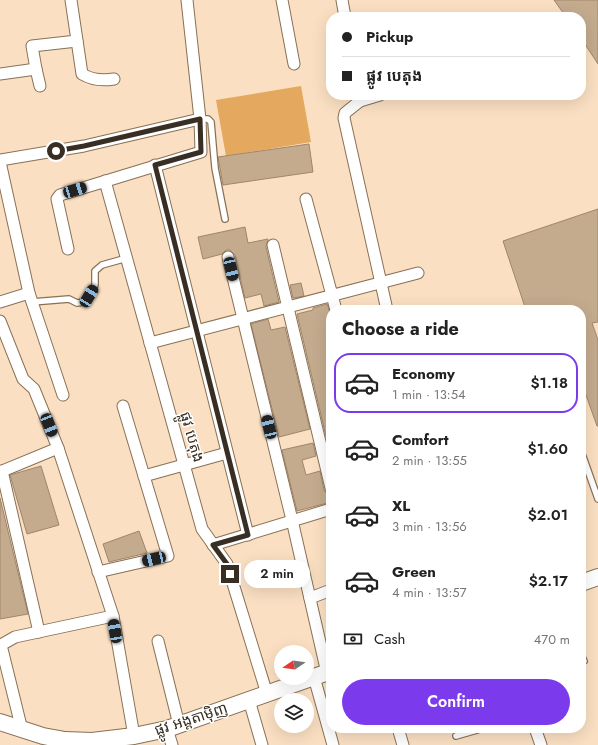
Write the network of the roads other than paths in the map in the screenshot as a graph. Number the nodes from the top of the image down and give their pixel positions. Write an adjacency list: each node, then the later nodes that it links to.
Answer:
1 (71, 0): 6 (street)
2 (187, 0): 13 (street)
3 (282, 0): 7 (street)
4 (342, 0): 5 (street)
5 (344, 12)
6 (77, 41): 8 (street); 10 (street)
7 (294, 64)
8 (36, 69): 9 (street); 11 (street)
9 (0, 74)
10 (114, 79)
11 (40, 86)
12 (358, 100): 24 (street)
13 (200, 119): 14 (street); 15 (street); 18 (lane)
14 (0, 161): 26 (street)
15 (155, 165): 16 (street); 33 (street)
16 (106, 181): 20 (street); 22 (street, ផ្លូវ បេតុង)
17 (306, 199): 25 (street)
18 (224, 219)
19 (273, 245): 30 (street)
20 (68, 249)
21 (228, 257): 31 (street)
22 (127, 258): 26 (lane); 34 (street, ផ្លូវ បេតុង)
23 (418, 273): 24 (street)
24 (381, 283): 25 (street); 29 (street)
25 (332, 295): 28 (street); 30 (street)
26 (31, 298): 27 (street); 35 (street)
27 (0, 302)
28 (335, 305)
29 (386, 305)
30 (287, 307): 31 (street); 41 (street)
31 (242, 319): 33 (street); 46 (street)
32 (0, 321): 37 (street)
33 (196, 331): 34 (street); 38 (street)
34 (150, 343): 40 (street, ផ្លូវ បេតុង)
35 (63, 395)
36 (123, 406): 43 (street)
37 (58, 448): 42 (street); 49 (street)
38 (227, 452): 40 (street); 47 (street)
39 (586, 464): 44 (lane)
40 (184, 465): 43 (street); 48 (street, ផ្លូវ បេតុង)
41 (326, 467)
42 (1, 471): 55 (street)
43 (144, 476): 49 (street)
44 (598, 499)
45 (326, 510): 46 (street)
46 (292, 520): 47 (street); 53 (street)
47 (248, 535): 48 (street)
48 (213, 545): 60 (street, ផ្លូវ បេតុង)
49 (98, 572): 54 (street)
50 (598, 577): 51 (street)
51 (586, 581)
52 (326, 592): 53 (street)
53 (310, 598): 58 (street)
54 (112, 616): 55 (street); 69 (street)
55 (39, 632): 57 (street)
56 (158, 641): 63 (street)
57 (1, 643): 64 (street)
58 (324, 674): 59 (street); 60 (street, ផ្លូវ អង្តតាម៉ិញ)
59 (326, 690)
60 (267, 694): 61 (street, ផ្លូវ អង្តតាម៉ិញ)
61 (249, 700): 63 (street, ផ្លូវ អង្តតាម៉ិញ); 73 (street)
62 (0, 722): 64 (street, ផ្លូវ អង្តតាម៉ិញ)
63 (173, 727): 69 (street, ផ្លូវ អង្តតាម៉ិញ); 72 (street)
64 (22, 730): 71 (street, ផ្លូវ អង្តតាម៉ិញ)
65 (331, 733): 74 (street)
66 (399, 733): 75 (street)
67 (466, 733): 70 (lane)
68 (537, 733): 76 (street)
69 (134, 736): 71 (street, ផ្លូវ អង្តតាម៉ិញ)
70 (456, 736)
71 (65, 743)
72 (172, 745)
73 (262, 745)
74 (333, 745)
75 (403, 745)
76 (541, 745)

